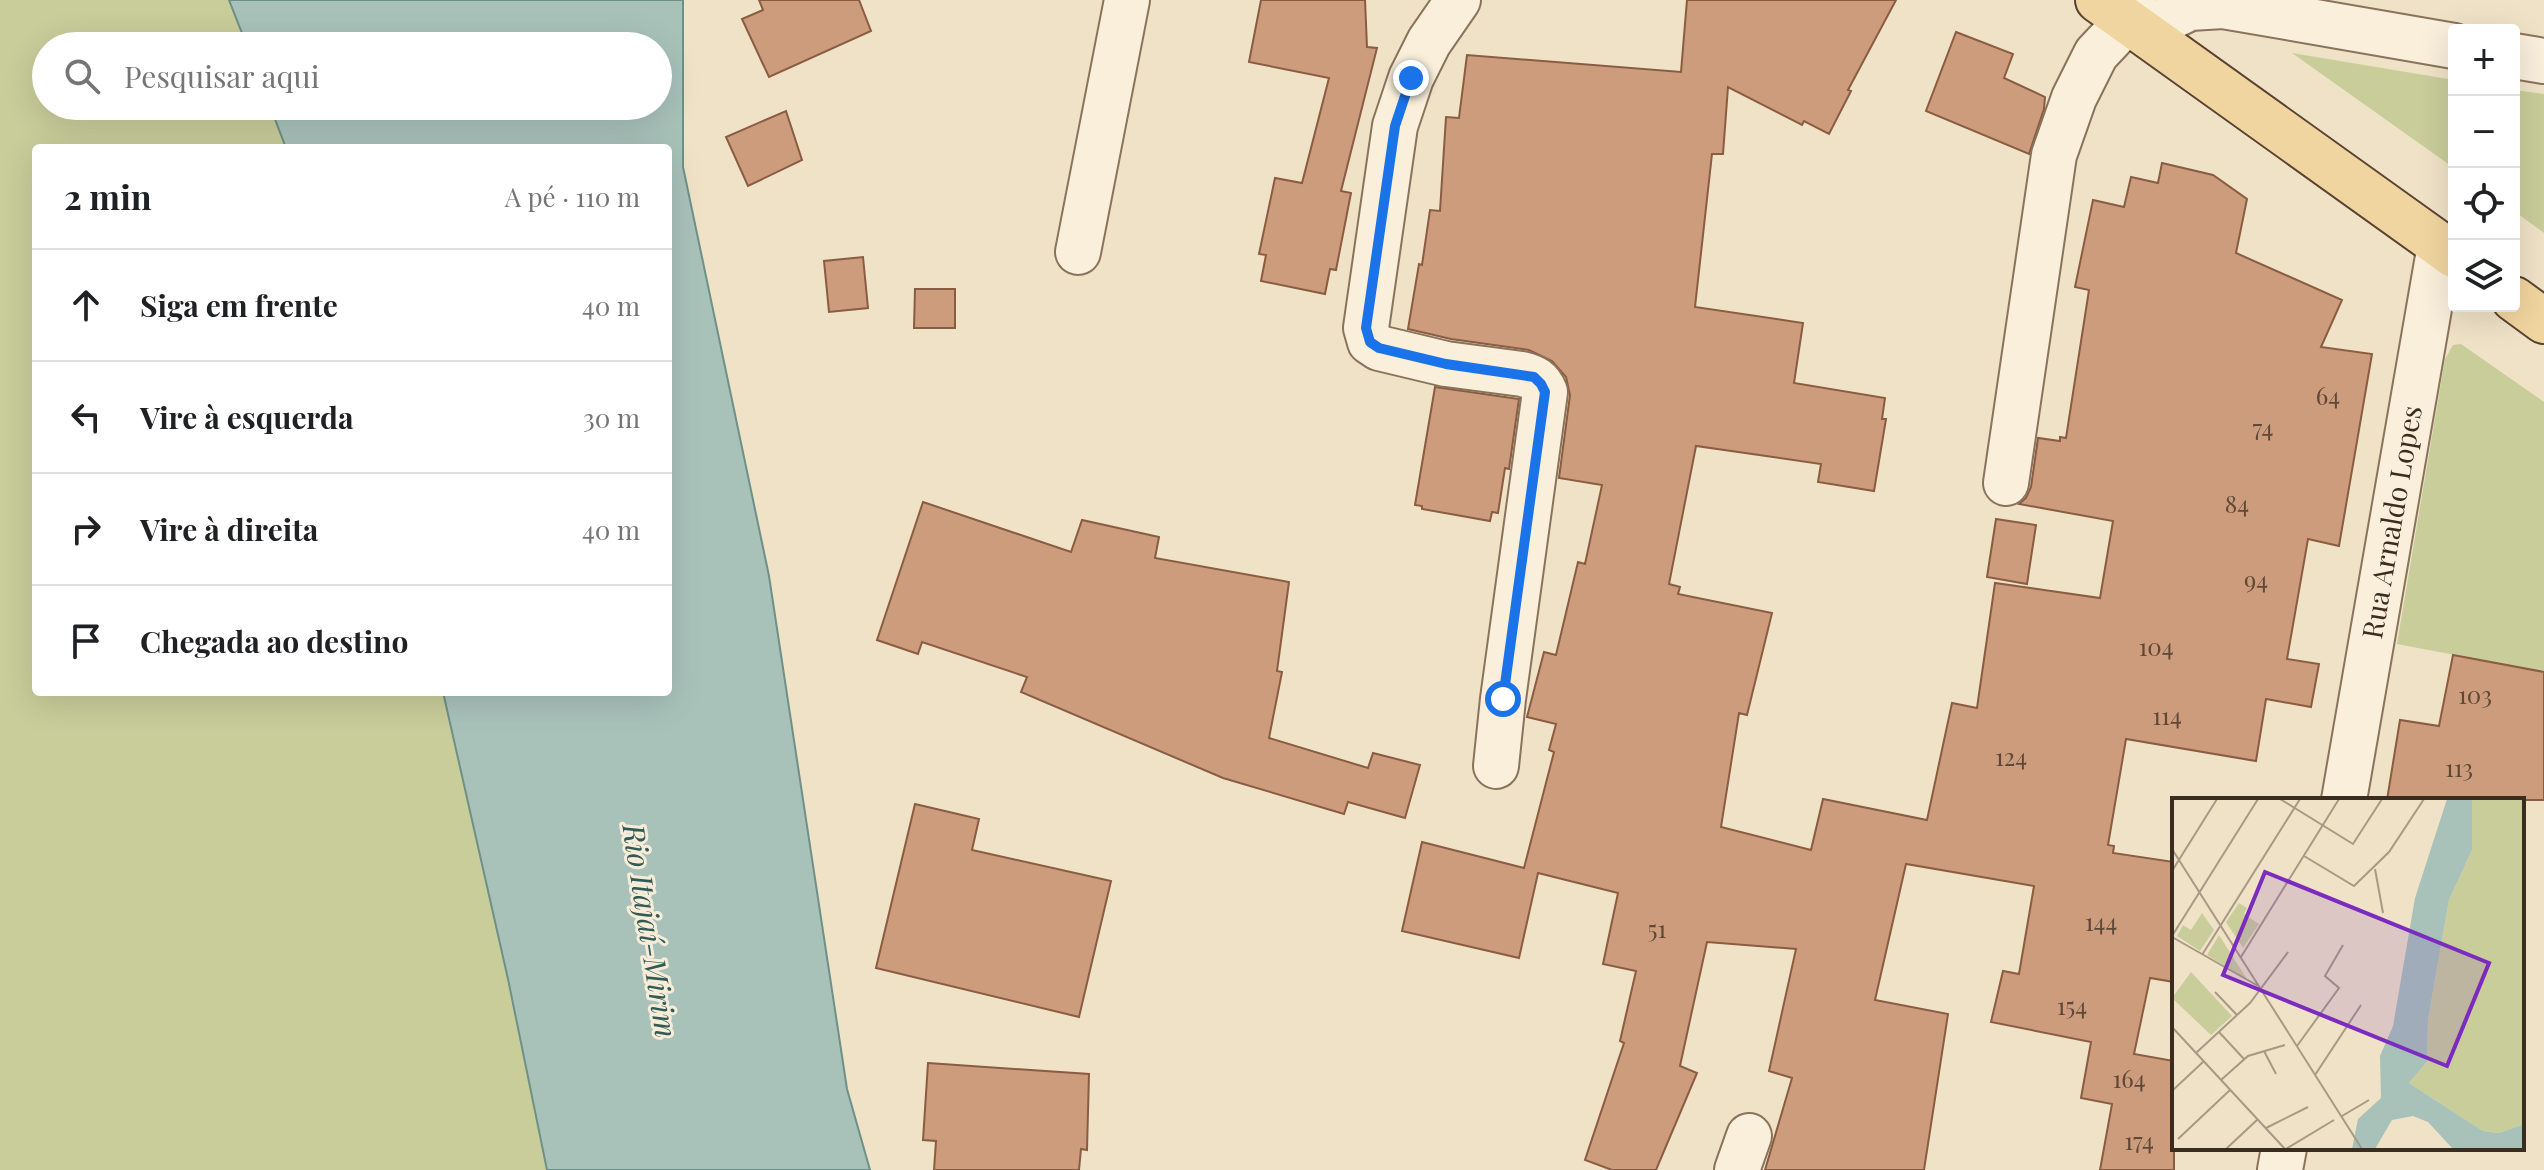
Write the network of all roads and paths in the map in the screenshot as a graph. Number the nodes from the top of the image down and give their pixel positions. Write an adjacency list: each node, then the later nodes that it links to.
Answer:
1 (1127, 0): 8 (street)
2 (1458, 0): 12 (street)
3 (2125, 13): 4 (street); 7 (main road); 11 (street)
4 (2448, 45)
5 (2520, 57): 6 (street)
6 (2544, 61)
7 (2447, 250): 13 (street, Rua Arnaldo Lopes)
8 (1078, 252)
9 (2520, 303): 10 (main road)
10 (2544, 321)
11 (2006, 483)
12 (1496, 766)
13 (2344, 798)
14 (2284, 1150): 15 (street)
15 (2280, 1170)

